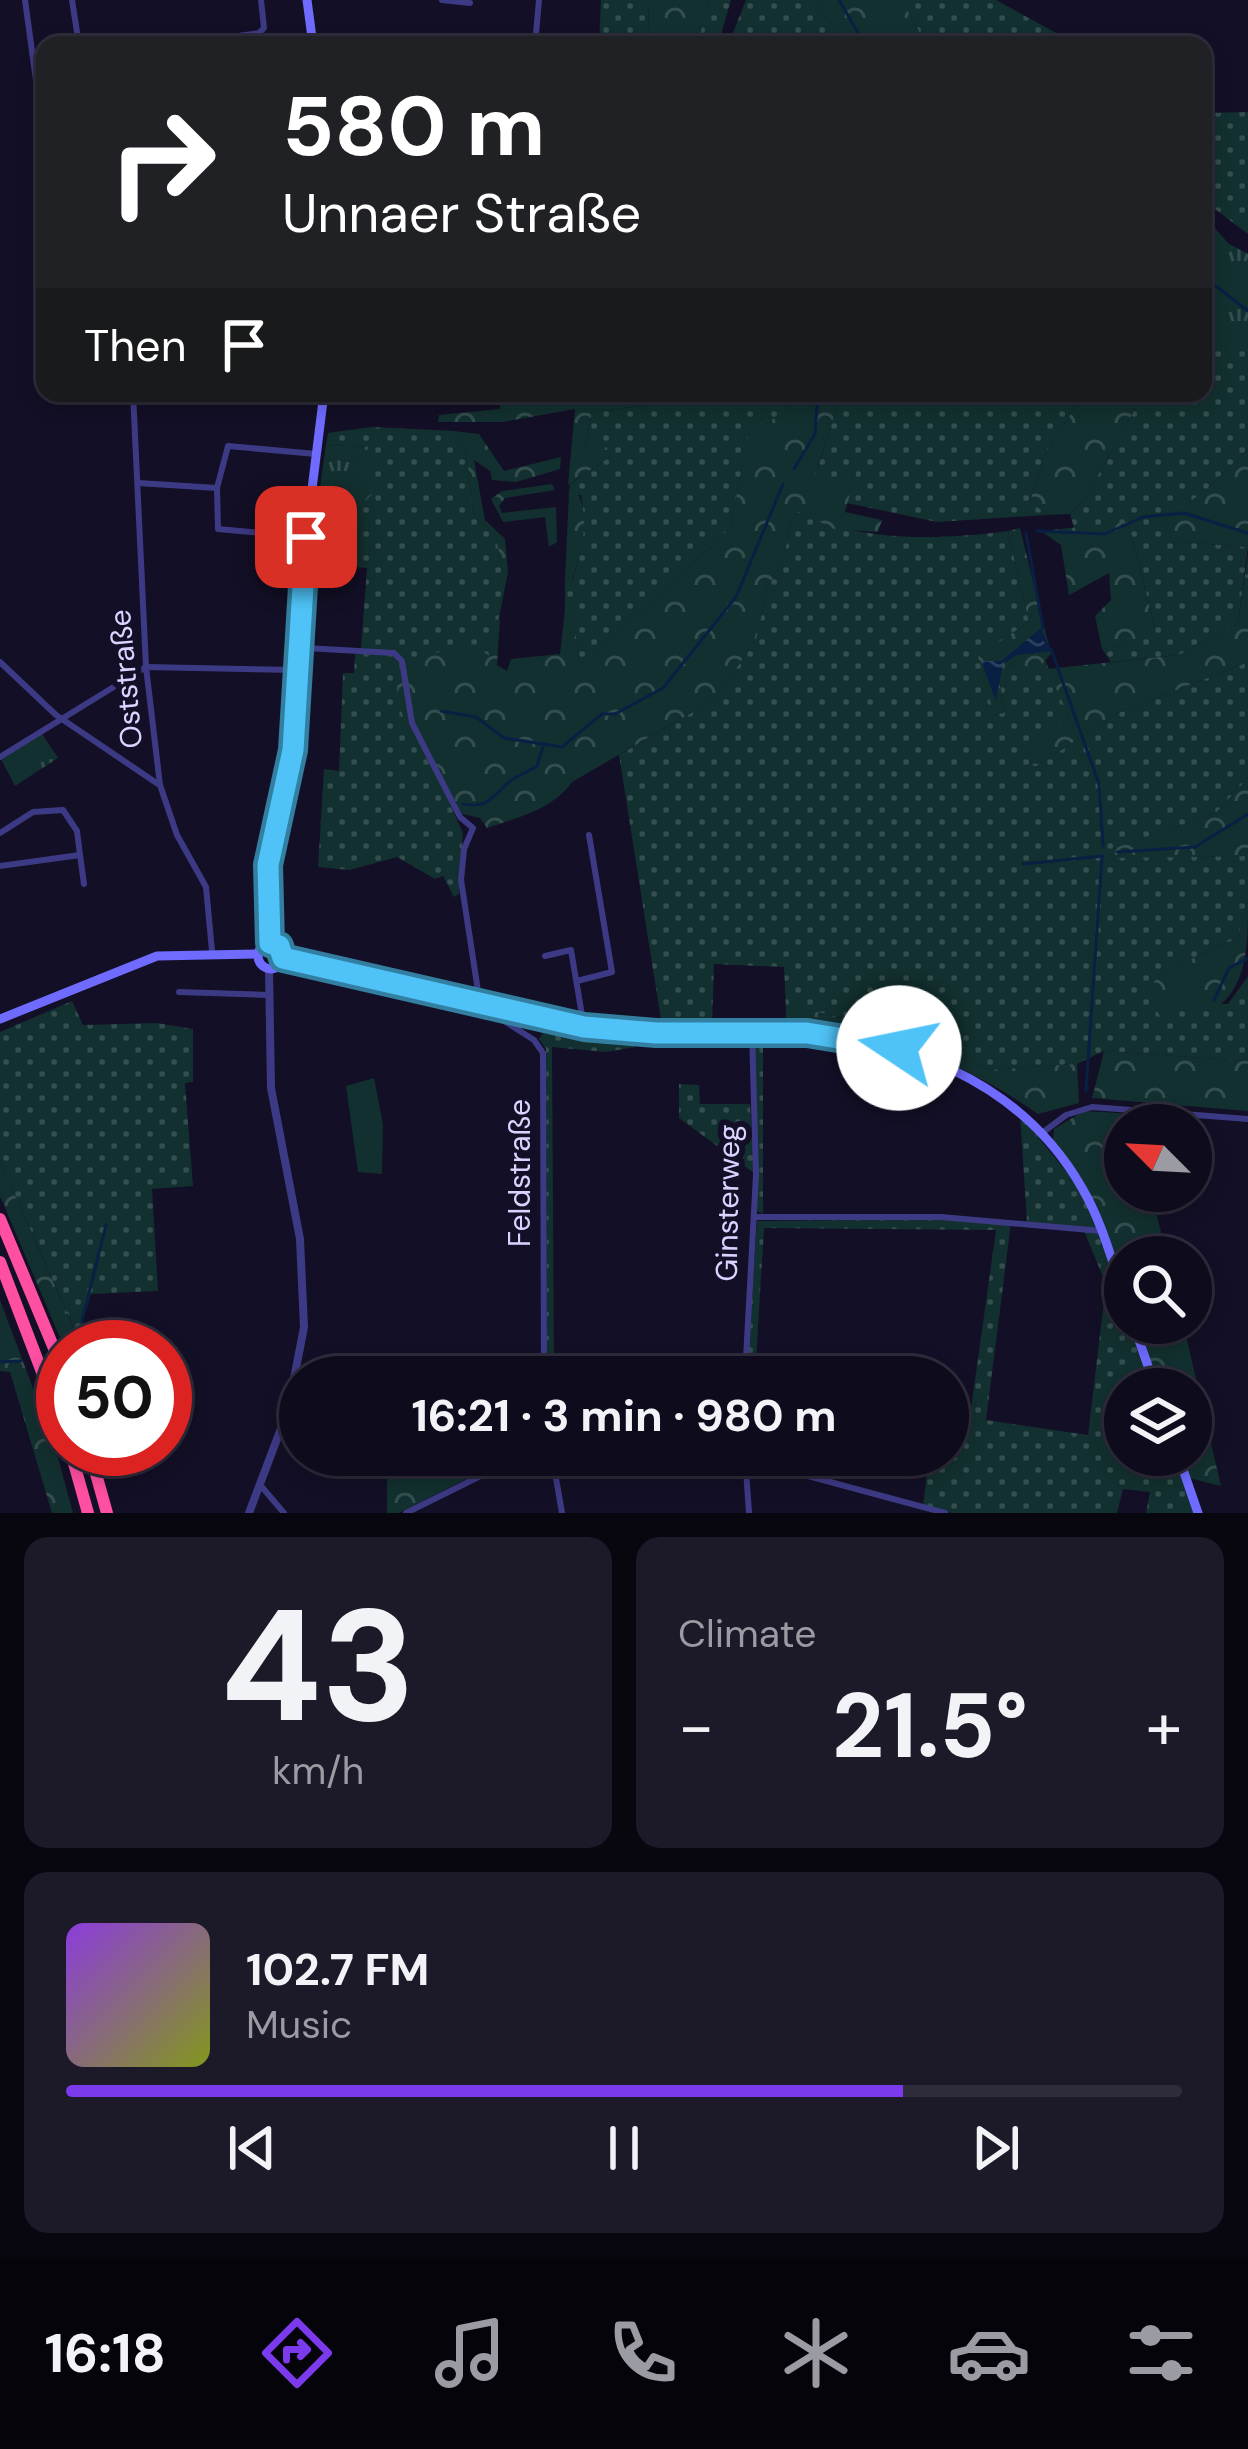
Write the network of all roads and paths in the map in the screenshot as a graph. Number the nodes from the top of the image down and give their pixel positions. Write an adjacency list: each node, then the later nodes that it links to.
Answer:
1 (25, 0): 12 (street)
2 (72, 0): 8 (street)
3 (261, 0): 9 (street)
4 (307, 0): 10 (main road)
5 (442, 0): 7 (street)
6 (539, 0): 11 (street)
7 (470, 3)
8 (79, 36)
9 (238, 36)
10 (312, 36)
11 (536, 36)
12 (36, 80)
13 (134, 402): 16 (street, Oststraße)
14 (323, 402): 15 (main road)
15 (316, 454): 17 (street); 18 (main road)
16 (138, 483): 17 (street); 21 (street, Oststraße)
17 (218, 488): 18 (street)
18 (306, 537): 22 (main road)
19 (305, 648): 41 (street)
20 (0, 662): 23 (street)
21 (146, 667): 22 (street); 23 (street); 25 (street, Oststraße)
22 (297, 670): 32 (main road)
23 (61, 719): 24 (street); 25 (street)
24 (0, 757)
25 (160, 785): 33 (street, Oststraße)
26 (0, 819): 27 (street)
27 (3, 831): 29 (street)
28 (590, 835): 38 (street)
29 (80, 856): 30 (street); 31 (street)
30 (0, 866)
31 (84, 884)
32 (270, 943): 34 (main road); 36 (main road)
33 (212, 951): 34 (main road); 42 (main road)
34 (258, 954): 37 (main road)
35 (544, 956): 38 (street)
36 (283, 958): 37 (main road); 41 (main road)
37 (269, 969): 40 (street)
38 (577, 981): 43 (street)
39 (179, 992): 40 (street)
40 (268, 995): 63 (street)
41 (478, 1002): 43 (main road); 54 (street, Feldstraße)
42 (0, 1019)
43 (584, 1027): 44 (main road)
44 (752, 1031): 46 (main road); 47 (street, Ginsterweg)
45 (1248, 1119): 46 (street)
46 (1042, 1133): 49 (main road)
47 (754, 1217): 49 (street); 55 (street, Ginsterweg)
48 (0, 1219): 52 (highway)
49 (1102, 1231): 50 (main road)
50 (1104, 1237)
51 (0, 1262): 53 (highway)
52 (42, 1320)
53 (36, 1356)
54 (544, 1356)
55 (747, 1356)
56 (78, 1476): 64 (highway)
57 (97, 1476): 65 (highway)
58 (481, 1476): 68 (street)
59 (556, 1476): 69 (street)
60 (746, 1476): 70 (street)
61 (813, 1476): 71 (street)
62 (1185, 1476): 72 (main road)
63 (261, 1486): 66 (street); 67 (street)
64 (88, 1513)
65 (107, 1513)
66 (249, 1513)
67 (284, 1513)
68 (406, 1513)
69 (562, 1513)
70 (749, 1513)
71 (945, 1513)
72 (1198, 1513)

